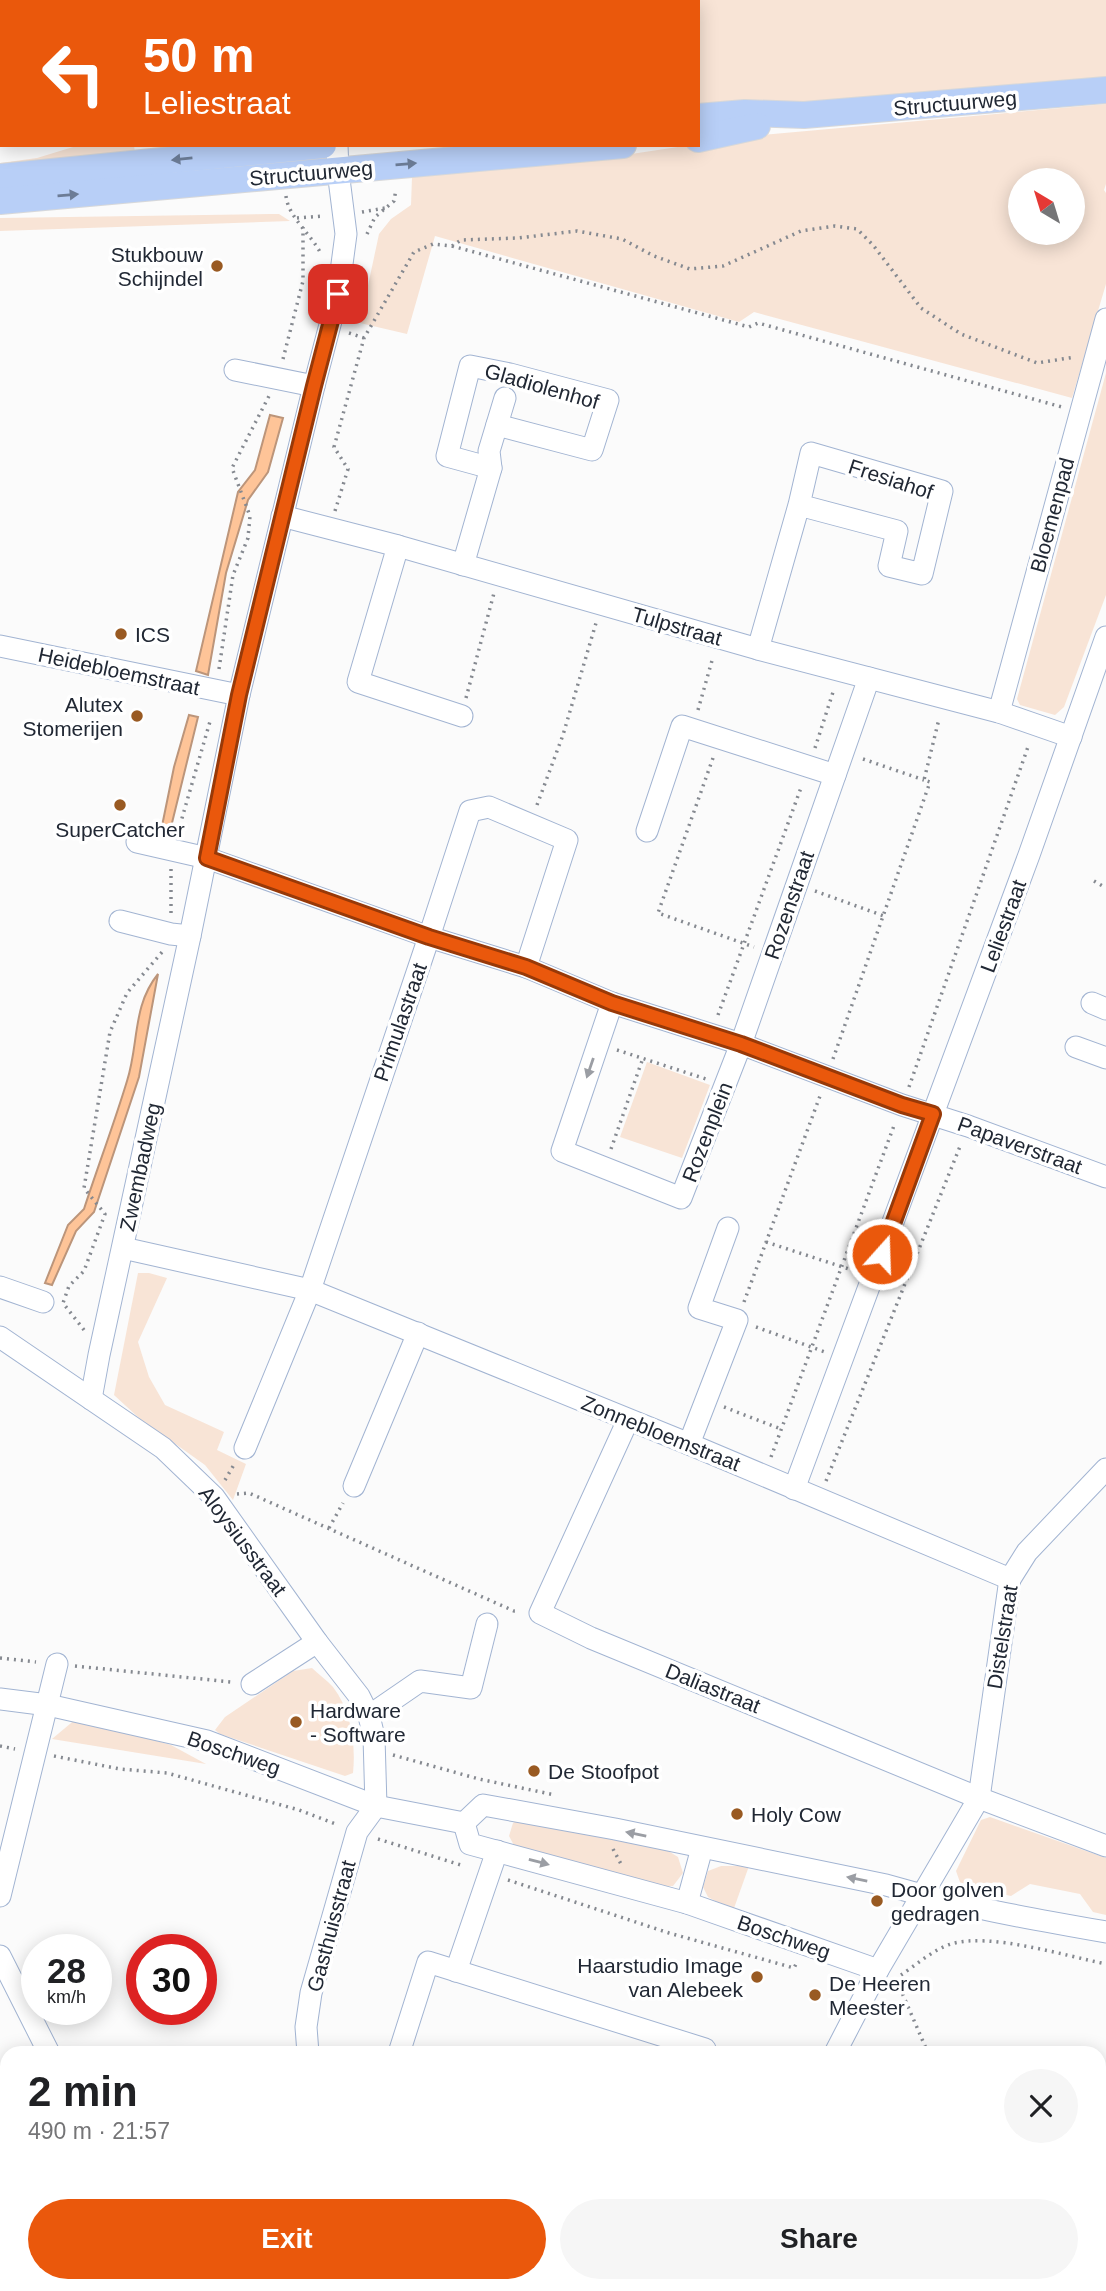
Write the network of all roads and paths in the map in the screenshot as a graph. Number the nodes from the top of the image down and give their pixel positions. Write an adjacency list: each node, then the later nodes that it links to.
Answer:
1 (1106, 90): 2 (main road, Structuurweg)
2 (804, 115): 3 (main road, Structuurweg); 4 (main road, Structuurweg)
3 (700, 117)
4 (700, 139)
5 (303, 147): 10 (main road, Structuurweg, one-way to 10)
6 (601, 147): 8 (main road, Structuurweg, one-way to 6)
7 (338, 158): 8 (main road, Structuurweg); 9 (main road, Structuurweg); 22 (street, Zwembadweg)
8 (394, 166): 13 (path)
9 (284, 175): 11 (main road, Structuurweg, one-way to 9); 12 (path)
10 (0, 177)
11 (0, 201)
12 (303, 227): 15 (path); 21 (path)
13 (364, 240)
14 (452, 246): 18 (path); 19 (path); 24 (path)
15 (323, 259)
16 (1106, 319): 19 (street, Bloemenpad)
17 (343, 331): 18 (path)
18 (364, 338): 30 (path)
19 (1096, 354): 24 (street, Bloemenpad)
20 (235, 370): 21 (street)
21 (276, 379): 22 (street); 28 (path)
22 (314, 386): 29 (street, Zwembadweg)
23 (505, 397): 25 (street, Gladiolenhof)
24 (1081, 413): 43 (street, Bloemenpad)
25 (498, 425): 26 (street, Gladiolenhof); 26 (street, Gladiolenhof)
26 (491, 468): 32 (street, Gladiolenhof)
27 (799, 505): 27 (street, Fresiahof); 38 (street, Fresiahof)
28 (250, 516)
29 (282, 516): 30 (street, Tulpstraat); 41 (street, Zwembadweg)
30 (330, 528): 31 (street, Tulpstraat)
31 (398, 546): 32 (street, Tulpstraat); 44 (street)
32 (464, 565): 33 (street, Tulpstraat)
33 (499, 575): 34 (street, Tulpstraat); 44 (path)
34 (601, 604): 36 (street, Tulpstraat); 52 (path)
35 (1106, 636): 46 (street)
36 (718, 638): 38 (street, Tulpstraat); 45 (path)
37 (0, 646): 41 (street, Heidebloemstraat)
38 (758, 649): 39 (street, Tulpstraat)
39 (841, 671): 40 (street, Tulpstraat); 49 (path)
40 (869, 678): 42 (street, Tulpstraat); 48 (street, Rozenstraat)
41 (239, 695): 55 (street, Zwembadweg)
42 (944, 698): 43 (street, Tulpstraat); 51 (path)
43 (999, 712): 46 (street, Tulpstraat)
44 (462, 716)
45 (693, 729): 47 (street); 53 (street)
46 (1071, 737): 75 (street, Leliestraat)
47 (720, 738): 49 (street); 63 (path)
48 (843, 752): 50 (street, Rozenstraat); 51 (path)
49 (808, 766): 50 (street); 63 (path)
50 (835, 775): 57 (street, Rozenstraat)
51 (924, 780): 59 (path)
52 (530, 823): 62 (street); 65 (street)
53 (647, 831)
54 (137, 842): 55 (street)
55 (207, 858): 61 (street, Zwembadweg); 62 (street, Primulastraat)
56 (1094, 881): 58 (path)
57 (797, 884): 59 (path); 64 (street, Rozenstraat)
58 (1106, 888)
59 (884, 916): 73 (path)
60 (120, 920): 61 (street)
61 (190, 936): 82 (street, Zwembadweg)
62 (429, 937): 65 (street); 85 (street, Primulastraat)
63 (744, 943): 64 (path); 67 (path)
64 (772, 954): 69 (street, Rozenstraat)
65 (526, 967): 66 (street)
66 (612, 1003): 67 (street); 68 (street, Rozenplein)
67 (711, 1035): 69 (street)
68 (598, 1044): 71 (path); 77 (street, Rozenplein, one-way to 77)
69 (741, 1044): 73 (street); 74 (street, Rozenplein)
70 (1076, 1047): 72 (street)
71 (643, 1058): 74 (path); 77 (path)
72 (1106, 1058)
73 (827, 1076): 75 (street); 81 (path)
74 (725, 1086): 77 (street, Rozenplein)
75 (933, 1114): 76 (street, Papaverstraat); 83 (street, Leliestraat)
76 (968, 1126): 78 (street, Papaverstraat); 102 (path)
77 (604, 1168)
78 (1106, 1177)
79 (84, 1188): 90 (path)
80 (728, 1228): 87 (street)
81 (766, 1242): 83 (path); 87 (path)
82 (123, 1248): 85 (street, Zonnebloemstraat); 90 (street, Zwembadweg)
83 (873, 1278): 91 (street, Leliestraat)
84 (0, 1287): 86 (street)
85 (310, 1290): 88 (street, Zonnebloemstraat); 97 (street)
86 (43, 1302)
87 (737, 1320): 91 (path); 93 (street)
88 (418, 1333): 94 (street, Zonnebloemstraat); 99 (street)
89 (0, 1337): 92 (street, Aloysiusstraat)
90 (99, 1355): 92 (street, Zwembadweg)
91 (843, 1359): 100 (street, Leliestraat)
92 (91, 1399): 101 (street, Aloysiusstraat)
93 (706, 1401): 95 (path); 96 (street)
94 (628, 1420): 96 (street, Zonnebloemstraat); 105 (street)
95 (781, 1429)
96 (689, 1444): 100 (street, Zonnebloemstraat)
97 (244, 1448): 101 (path)
98 (1106, 1469): 104 (street, Distelstraat)
99 (354, 1486): 103 (path)
100 (794, 1489): 102 (street, Zonnebloemstraat)
101 (214, 1497): 103 (path); 107 (street, Aloysiusstraat)
102 (819, 1499): 104 (street, Zonnebloemstraat)
103 (329, 1528): 105 (path)
104 (1010, 1579): 118 (street, Distelstraat)
105 (540, 1614): 118 (street, Daliastraat)
106 (487, 1625): 113 (street)
107 (317, 1642): 110 (street); 113 (street, Aloysiusstraat)
108 (0, 1658): 109 (path)
109 (57, 1664): 110 (path); 112 (street)
110 (252, 1684)
111 (0, 1699): 112 (street, Boschweg)
112 (48, 1705): 116 (street); 119 (street, Boschweg)
113 (369, 1716): 115 (street, Aloysiusstraat)
114 (0, 1746): 116 (path)
115 (374, 1750): 117 (path); 119 (street, Aloysiusstraat)
116 (35, 1752): 121 (path); 128 (street)
117 (557, 1795)
118 (979, 1798): 123 (street); 129 (street)
119 (376, 1806): 120 (street, Boschweg); 121 (street, Gasthuisstraat)
120 (464, 1823): 124 (street, one-way to 120); 125 (street, Boschweg)
121 (357, 1832): 126 (path); 138 (street, Gasthuisstraat)
122 (612, 1846): 127 (path)
123 (1106, 1846)
124 (702, 1848): 129 (street, one-way to 124); 130 (street)
125 (496, 1851): 126 (street); 127 (street, Boschweg, one-way to 127)
126 (488, 1874): 132 (path); 135 (street)
127 (633, 1887): 130 (street, Boschweg)
128 (0, 1896)
129 (923, 1896): 131 (street); 136 (street)
130 (687, 1903): 132 (street, Boschweg)
131 (1106, 1933)
132 (807, 1944): 136 (street, Boschweg)
133 (0, 1956): 137 (street)
134 (1106, 1964): 142 (path)
135 (456, 1970): 139 (street); 140 (street)
136 (878, 1970): 141 (street)
137 (45, 2046)
138 (307, 2046)
139 (401, 2046)
140 (696, 2046)
141 (839, 2046)
142 (925, 2046)

